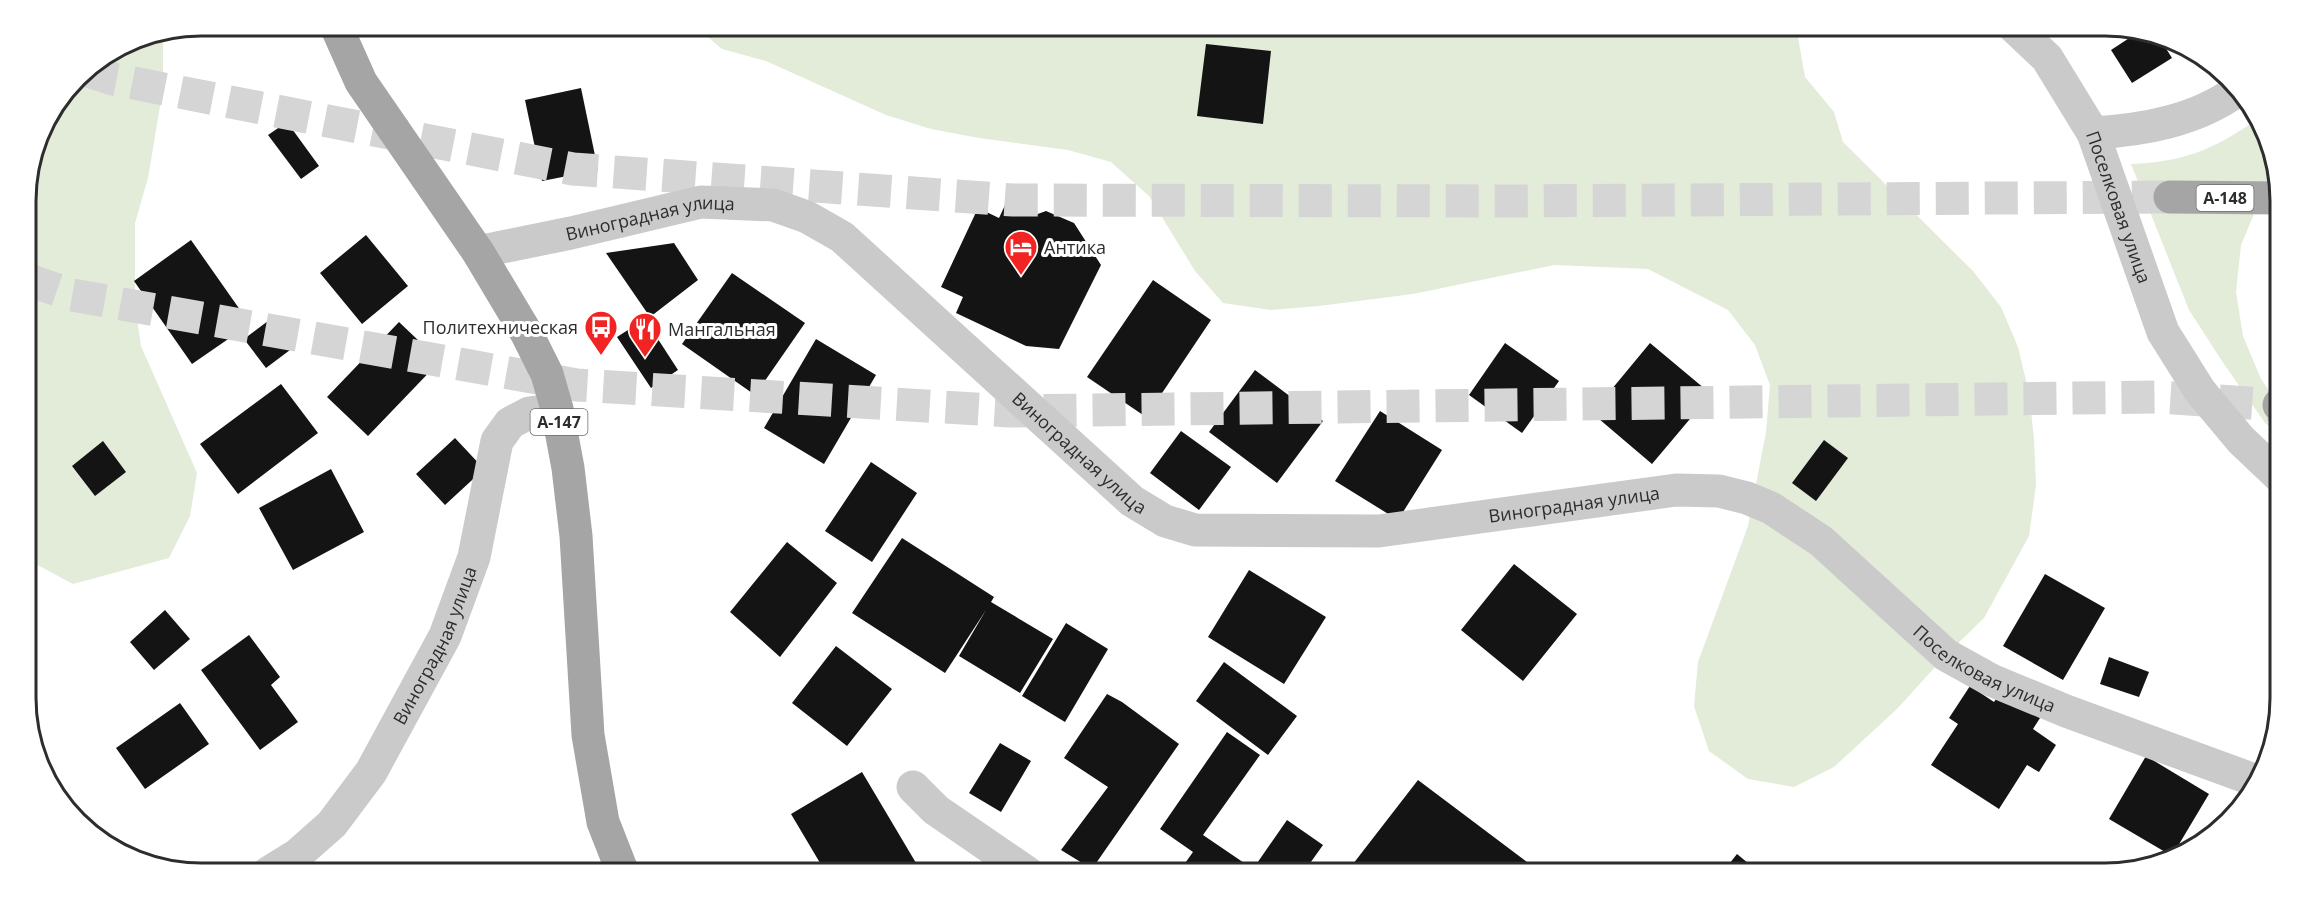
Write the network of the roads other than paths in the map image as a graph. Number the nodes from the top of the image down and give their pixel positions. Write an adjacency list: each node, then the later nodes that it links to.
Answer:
1 (340, 36): 7 (main road, А-147)
2 (2024, 36): 4 (street, Поселковая улица)
3 (2231, 95): 4 (street)
4 (2092, 133): 9 (street, Поселковая улица)
5 (2170, 197): 6 (main road, А-148)
6 (2270, 198)
7 (478, 252): 8 (main road, А-147); 10 (street, Виноградная улица)
8 (557, 410): 13 (street, Виноградная улица); 14 (main road, А-147)
9 (2270, 468)
10 (1747, 498): 11 (street, Поселковая улица)
11 (2249, 778)
12 (913, 787): 15 (street)
13 (284, 863)
14 (619, 863)
15 (1013, 863)

